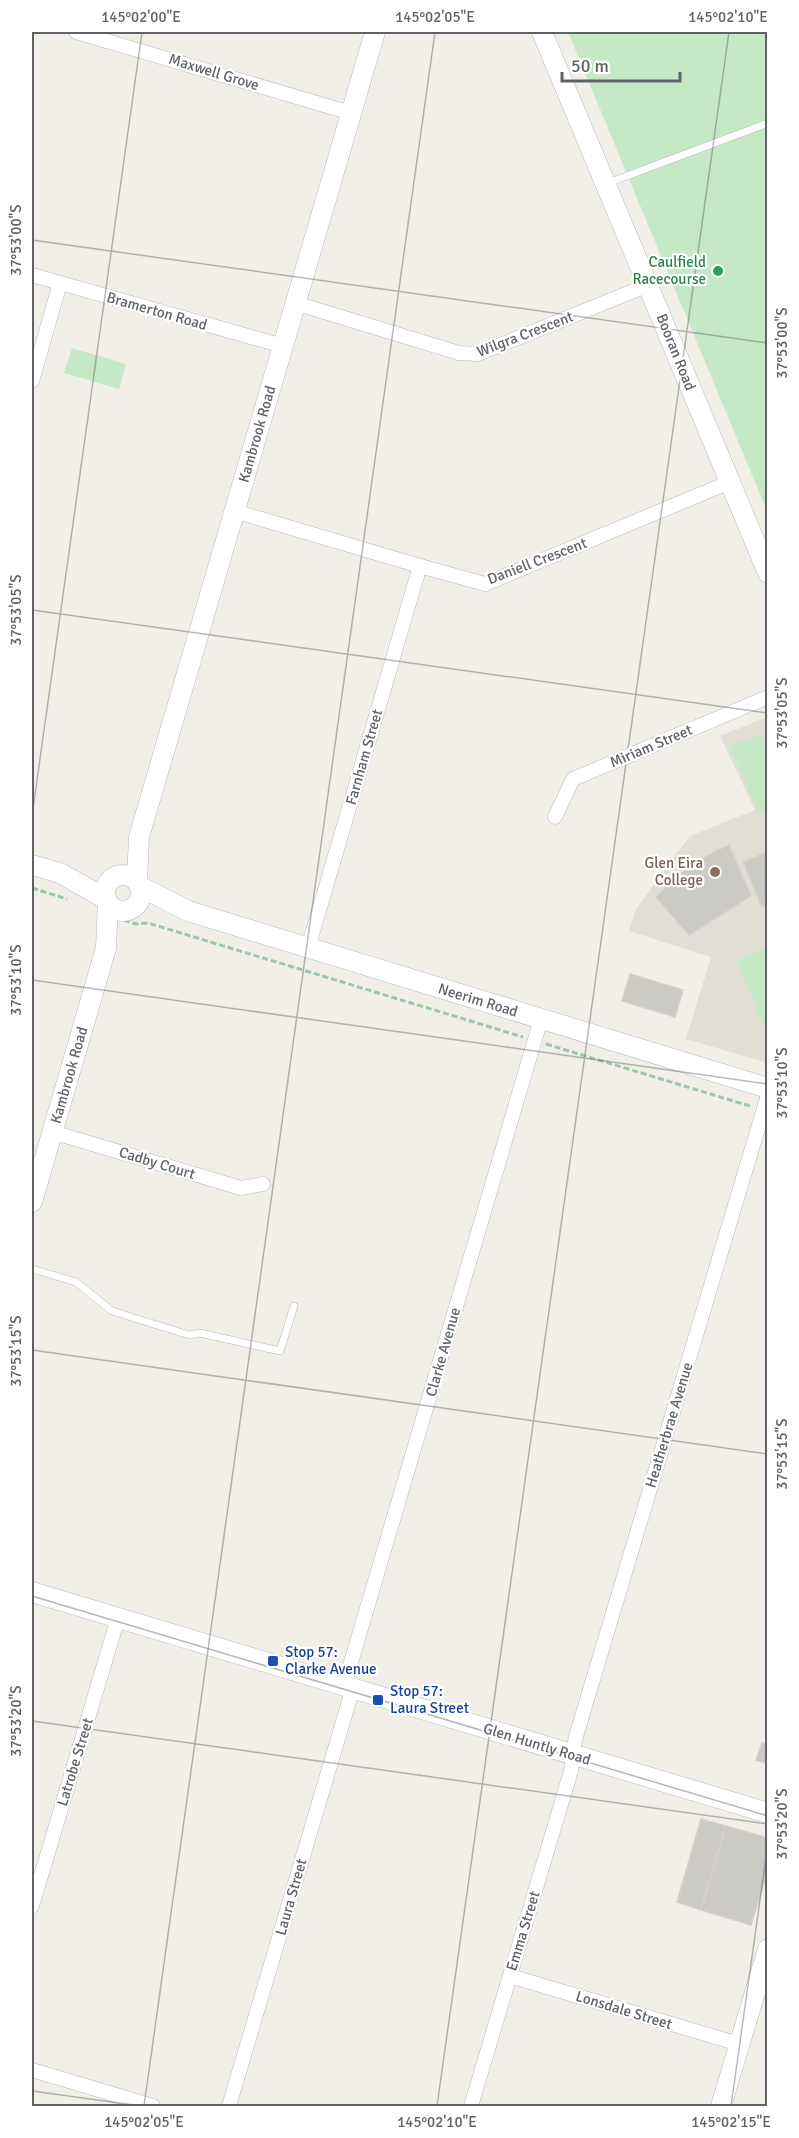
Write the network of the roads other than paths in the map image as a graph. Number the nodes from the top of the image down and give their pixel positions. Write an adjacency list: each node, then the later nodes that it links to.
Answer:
1 (76, 32): 4 (street, Maxwell Grove)
2 (375, 32): 4 (street, Kambrook Road)
3 (542, 32): 6 (street, Booran Road)
4 (351, 113): 10 (street, Kambrook Road)
5 (768, 123): 6 (lane)
6 (606, 184): 9 (street, Booran Road)
7 (32, 275): 8 (street, Bramerton Road)
8 (60, 283): 11 (street, Bramerton Road); 12 (street)
9 (648, 285): 10 (street, Wilgra Crescent); 13 (street, Booran Road)
10 (295, 303): 11 (street, Kambrook Road)
11 (283, 346): 14 (street, Kambrook Road)
12 (32, 381)
13 (730, 482): 15 (street, Daniell Crescent); 16 (street, Booran Road)
14 (234, 511): 15 (street, Daniell Crescent); 19 (street, Kambrook Road)
15 (420, 567): 26 (street, Farnham Street)
16 (768, 573)
17 (768, 697): 18 (street, Miriam Street)
18 (555, 817)
19 (139, 837): 22 (street, Kambrook Road); 23 (street, Kambrook Road)
20 (32, 865): 21 (street, Neerim Road)
21 (60, 873): 22 (street, Neerim Road); 24 (street, Neerim Road)
22 (114, 877): 23 (street); 24 (street)
23 (139, 884): 24 (street); 25 (street, Neerim Road)
24 (118, 909): 25 (street, Neerim Road); 30 (street, Kambrook Road)
25 (188, 911): 26 (street, Neerim Road)
26 (308, 948): 27 (street, Neerim Road)
27 (541, 1019): 28 (street, Neerim Road); 37 (street, Clarke Avenue)
28 (768, 1088)
29 (768, 1095): 38 (street, Heatherbrae Avenue)
30 (52, 1131): 31 (street, Cadby Court); 32 (street, Kambrook Road)
31 (263, 1184)
32 (32, 1202)
33 (32, 1269): 34 (lane)
34 (294, 1306)
35 (32, 1592): 36 (street, Glen Huntly Road)
36 (118, 1618): 37 (street, Glen Huntly Road); 40 (street, Latrobe Street)
37 (349, 1687): 38 (street, Glen Huntly Road); 46 (street, Laura Street)
38 (573, 1754): 39 (street, Glen Huntly Road); 42 (street, Emma Street)
39 (768, 1813)
40 (32, 1906)
41 (768, 1949): 43 (street)
42 (510, 1976): 43 (street, Lonsdale Street); 47 (street, Emma Street)
43 (739, 2044): 48 (street)
44 (32, 2070): 45 (street)
45 (153, 2106)
46 (230, 2106)
47 (471, 2106)
48 (721, 2106)

